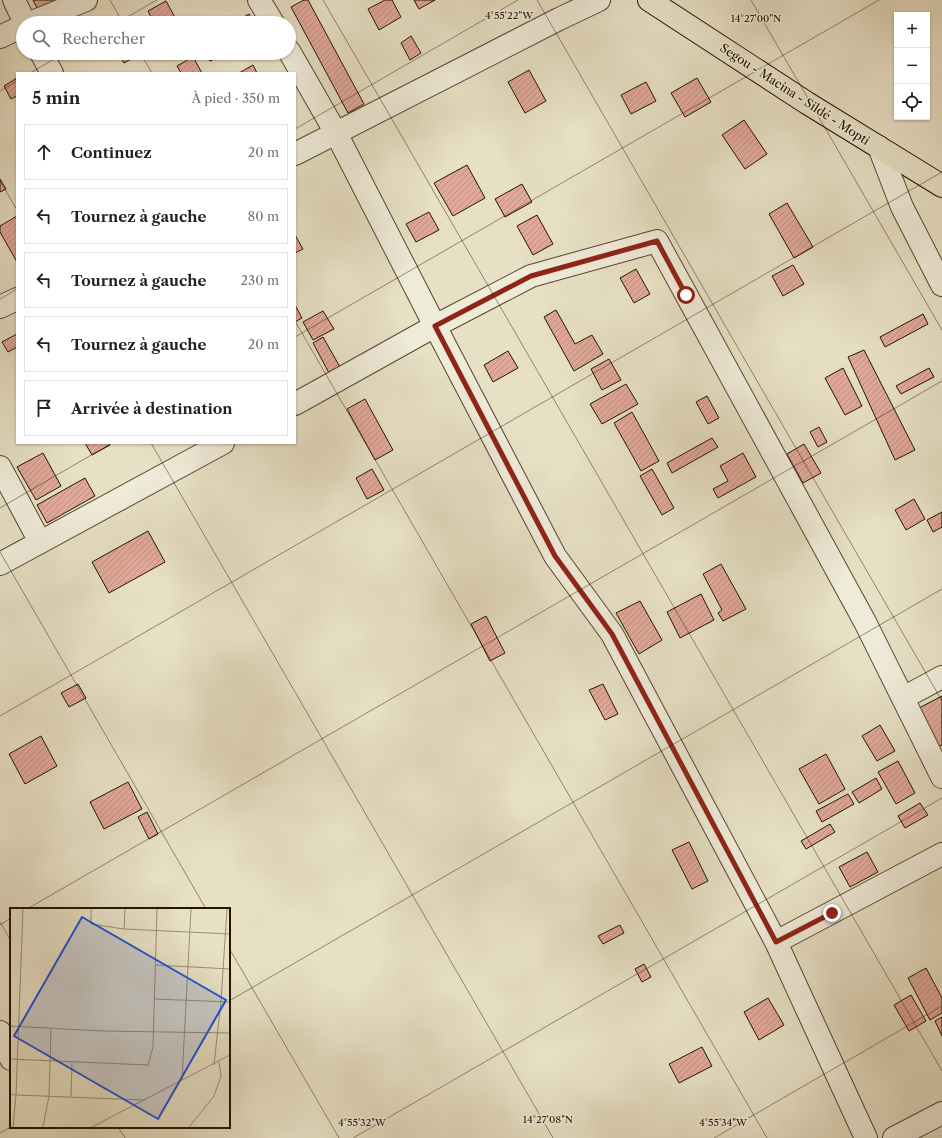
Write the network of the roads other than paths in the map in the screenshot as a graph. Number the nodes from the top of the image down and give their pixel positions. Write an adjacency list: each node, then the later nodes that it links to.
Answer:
1 (14, 0): 6 (street)
2 (86, 0): 7 (street)
3 (259, 0): 8 (street)
4 (599, 0): 14 (street)
5 (649, 0): 15 (main road, Segou - Macina - Sildé - Mopti)
6 (22, 16)
7 (47, 16)
8 (269, 16)
9 (16, 29): 10 (street)
10 (0, 37)
11 (45, 60): 13 (street)
12 (294, 60): 14 (street)
13 (51, 72)
14 (336, 133): 16 (street); 21 (street)
15 (879, 147): 17 (main road, Segou - Macina - Sildé - Mopti); 18 (street)
16 (296, 153)
17 (942, 186)
18 (942, 285)
19 (16, 299): 20 (street)
20 (0, 307)
21 (435, 326): 22 (street); 28 (street); 31 (street)
22 (296, 403)
23 (221, 444): 25 (street)
24 (0, 467): 25 (street)
25 (40, 542): 26 (street)
26 (0, 564)
27 (942, 677): 28 (street)
28 (903, 698): 29 (street)
29 (942, 777)
30 (942, 854): 31 (street)
31 (776, 942): 37 (street)
32 (0, 1032): 33 (street)
33 (10, 1057)
34 (10, 1068): 35 (street)
35 (0, 1073)
36 (942, 1113): 38 (street)
37 (866, 1138)
38 (894, 1138)

